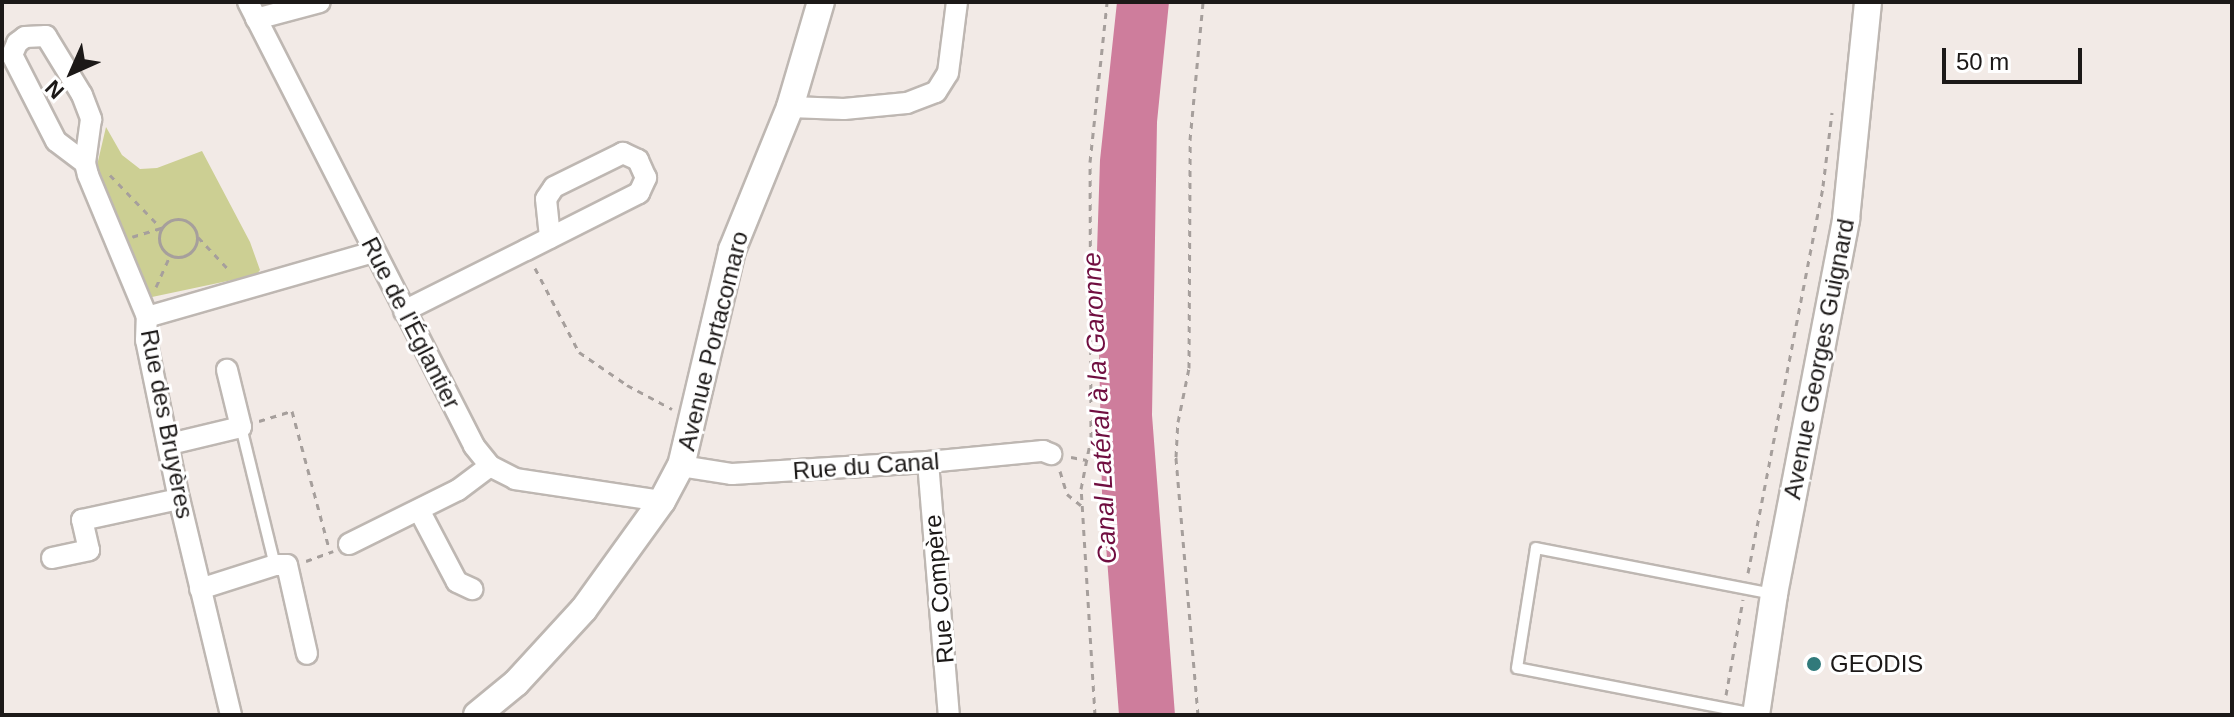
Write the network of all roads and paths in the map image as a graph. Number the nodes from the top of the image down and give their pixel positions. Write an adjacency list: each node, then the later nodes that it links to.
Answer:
1 (320, 2): 7 (street)
2 (821, 2): 8 (street, Avenue Portacomaro)
3 (957, 2): 8 (street)
4 (1107, 2): 30 (path)
5 (1203, 2): 46 (path)
6 (1868, 2): 38 (street, Avenue Georges Guignard)
7 (252, 10): 16 (street, Rue de l'Églantier)
8 (790, 107): 21 (street, Avenue Portacomaro)
9 (1833, 111): 35 (path)
10 (85, 163): 10 (street); 11 (path); 14 (street)
11 (161, 228): 12 (path); 12 (path); 14 (path)
12 (197, 236): 17 (path)
13 (550, 238): 13 (street); 15 (street)
14 (113, 243): 19 (street)
15 (526, 250): 18 (street); 21 (path)
16 (374, 252): 17 (street, Rue des Bruyères); 18 (street, Rue de l'Églantier)
17 (241, 289): 19 (street, Rue des Bruyères)
18 (404, 311): 26 (street, Rue de l'Églantier)
19 (147, 317): 23 (street, Rue des Bruyères)
20 (227, 370): 22 (street)
21 (694, 416): 27 (street, Avenue Portacomaro)
22 (241, 427): 23 (street); 32 (path); 34 (lane)
23 (170, 444): 28 (street, Rue des Bruyères)
24 (1051, 454): 25 (street, Rue du Canal); 30 (path)
25 (928, 462): 27 (street, Rue du Canal); 44 (street, Rue Compère)
26 (490, 466): 29 (street); 31 (street)
27 (681, 466): 29 (street, Avenue Portacomaro)
28 (179, 499): 33 (street); 36 (street, Rue des Bruyères)
29 (662, 501): 43 (street, Avenue Portacomaro)
30 (1083, 507): 45 (path)
31 (419, 510): 32 (street); 37 (street)
32 (340, 548): 34 (path)
33 (52, 558)
34 (281, 565): 36 (street); 39 (street)
35 (1745, 587): 38 (lane); 40 (path); 40 (lane)
36 (200, 589): 42 (street, Rue des Bruyères)
37 (472, 589)
38 (1774, 594): 41 (street, Avenue Georges Guignard)
39 (307, 654)
40 (1724, 707): 41 (lane)
41 (1756, 714)
42 (231, 715)
43 (477, 715)
44 (949, 715)
45 (1095, 715)
46 (1198, 715)

